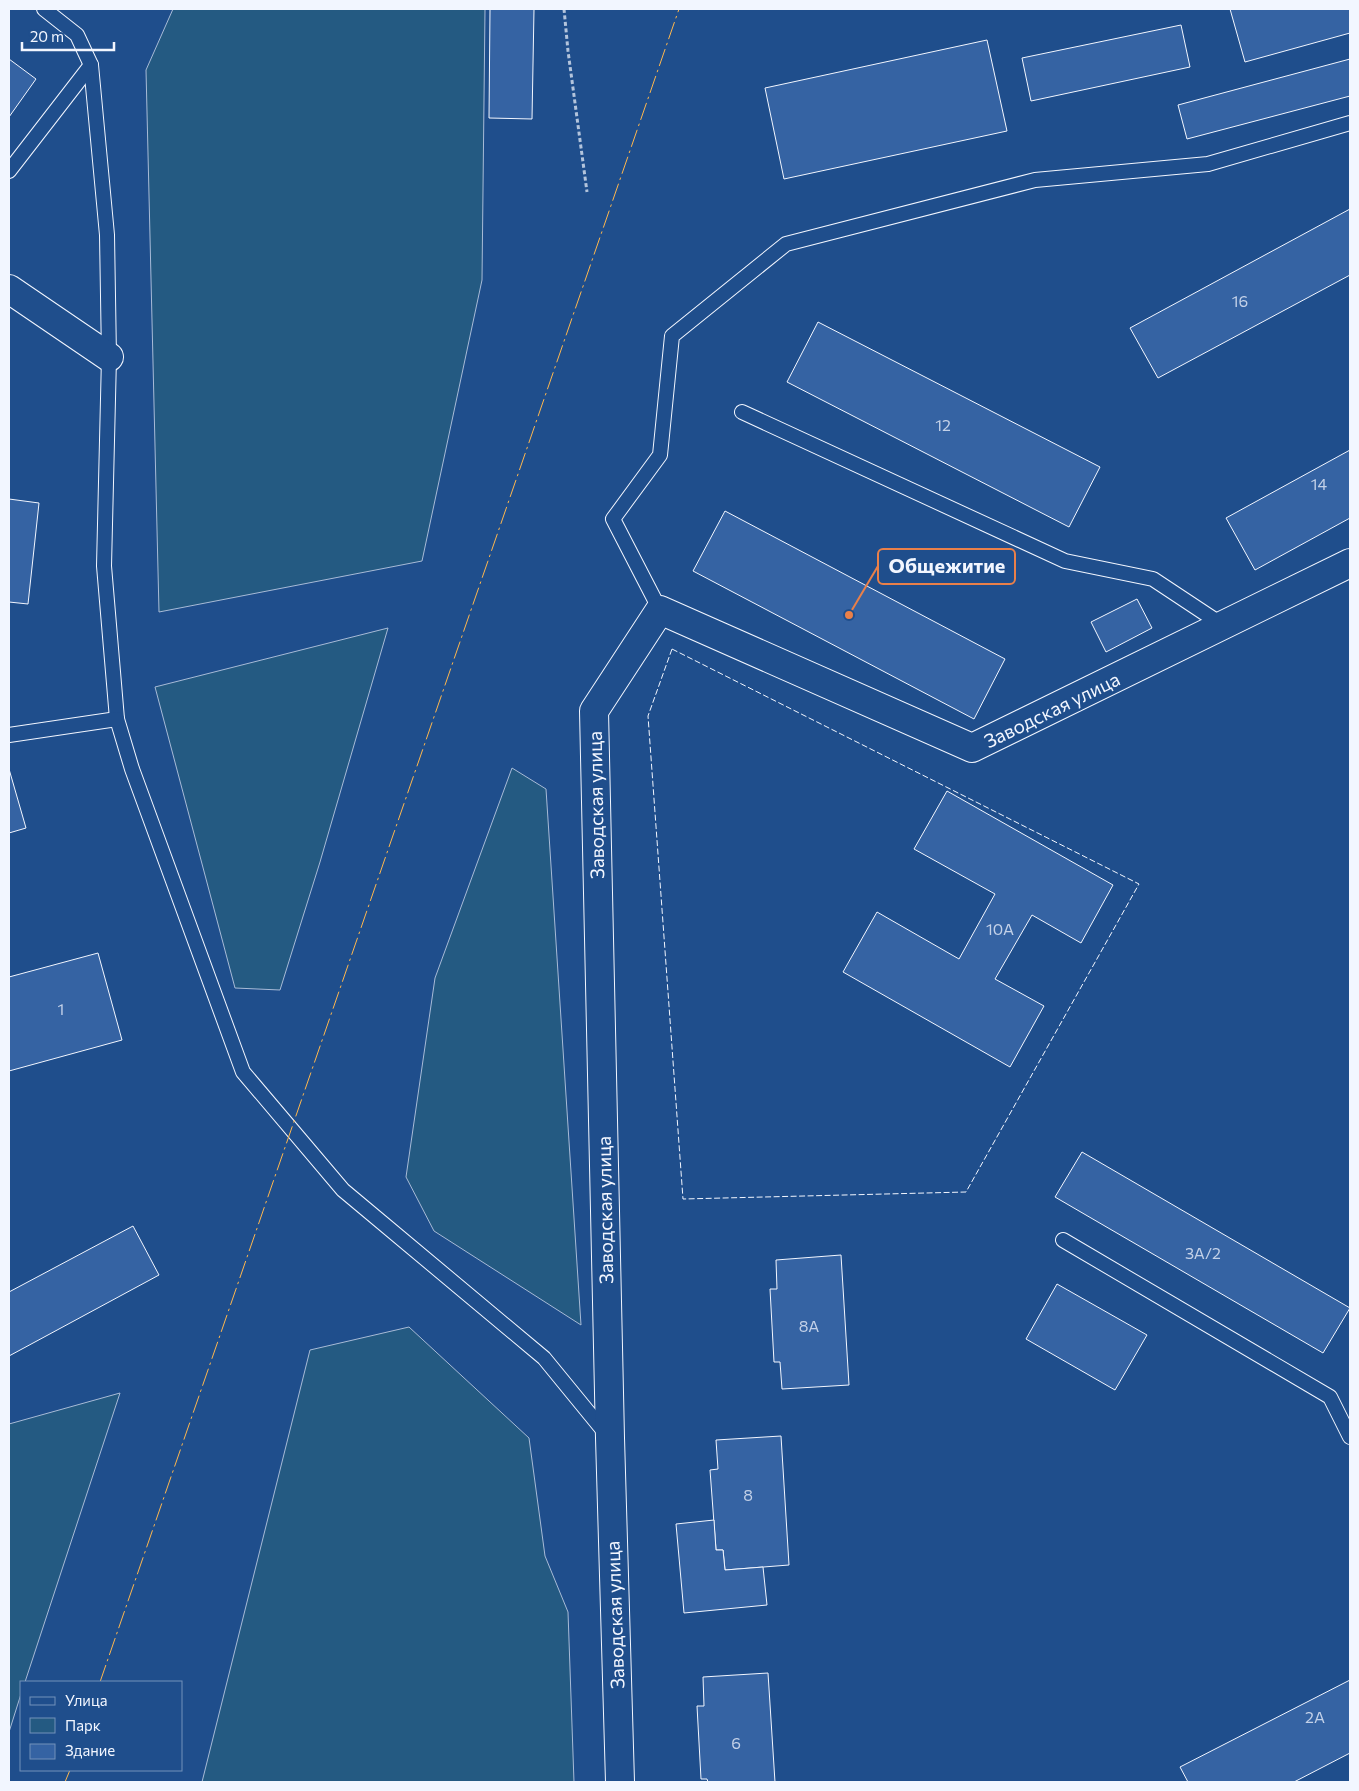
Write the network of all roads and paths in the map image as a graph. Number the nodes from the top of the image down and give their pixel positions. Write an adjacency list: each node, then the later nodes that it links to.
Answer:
1 (44, 9): 3 (lane)
2 (564, 9): 6 (path)
3 (91, 65): 5 (lane); 8 (lane)
4 (1350, 122): 11 (lane)
5 (9, 171)
6 (587, 192)
7 (9, 290): 8 (street)
8 (109, 357): 13 (lane)
9 (742, 412): 12 (lane)
10 (1350, 563): 12 (street, Заводская улица)
11 (660, 610): 12 (street, Заводская улица); 17 (street, Заводская улица)
12 (1224, 626)
13 (117, 719): 14 (lane); 17 (lane)
14 (9, 735)
15 (1063, 1240): 16 (lane)
16 (1350, 1437)
17 (610, 1438): 18 (street, Заводская улица)
18 (620, 1782)

